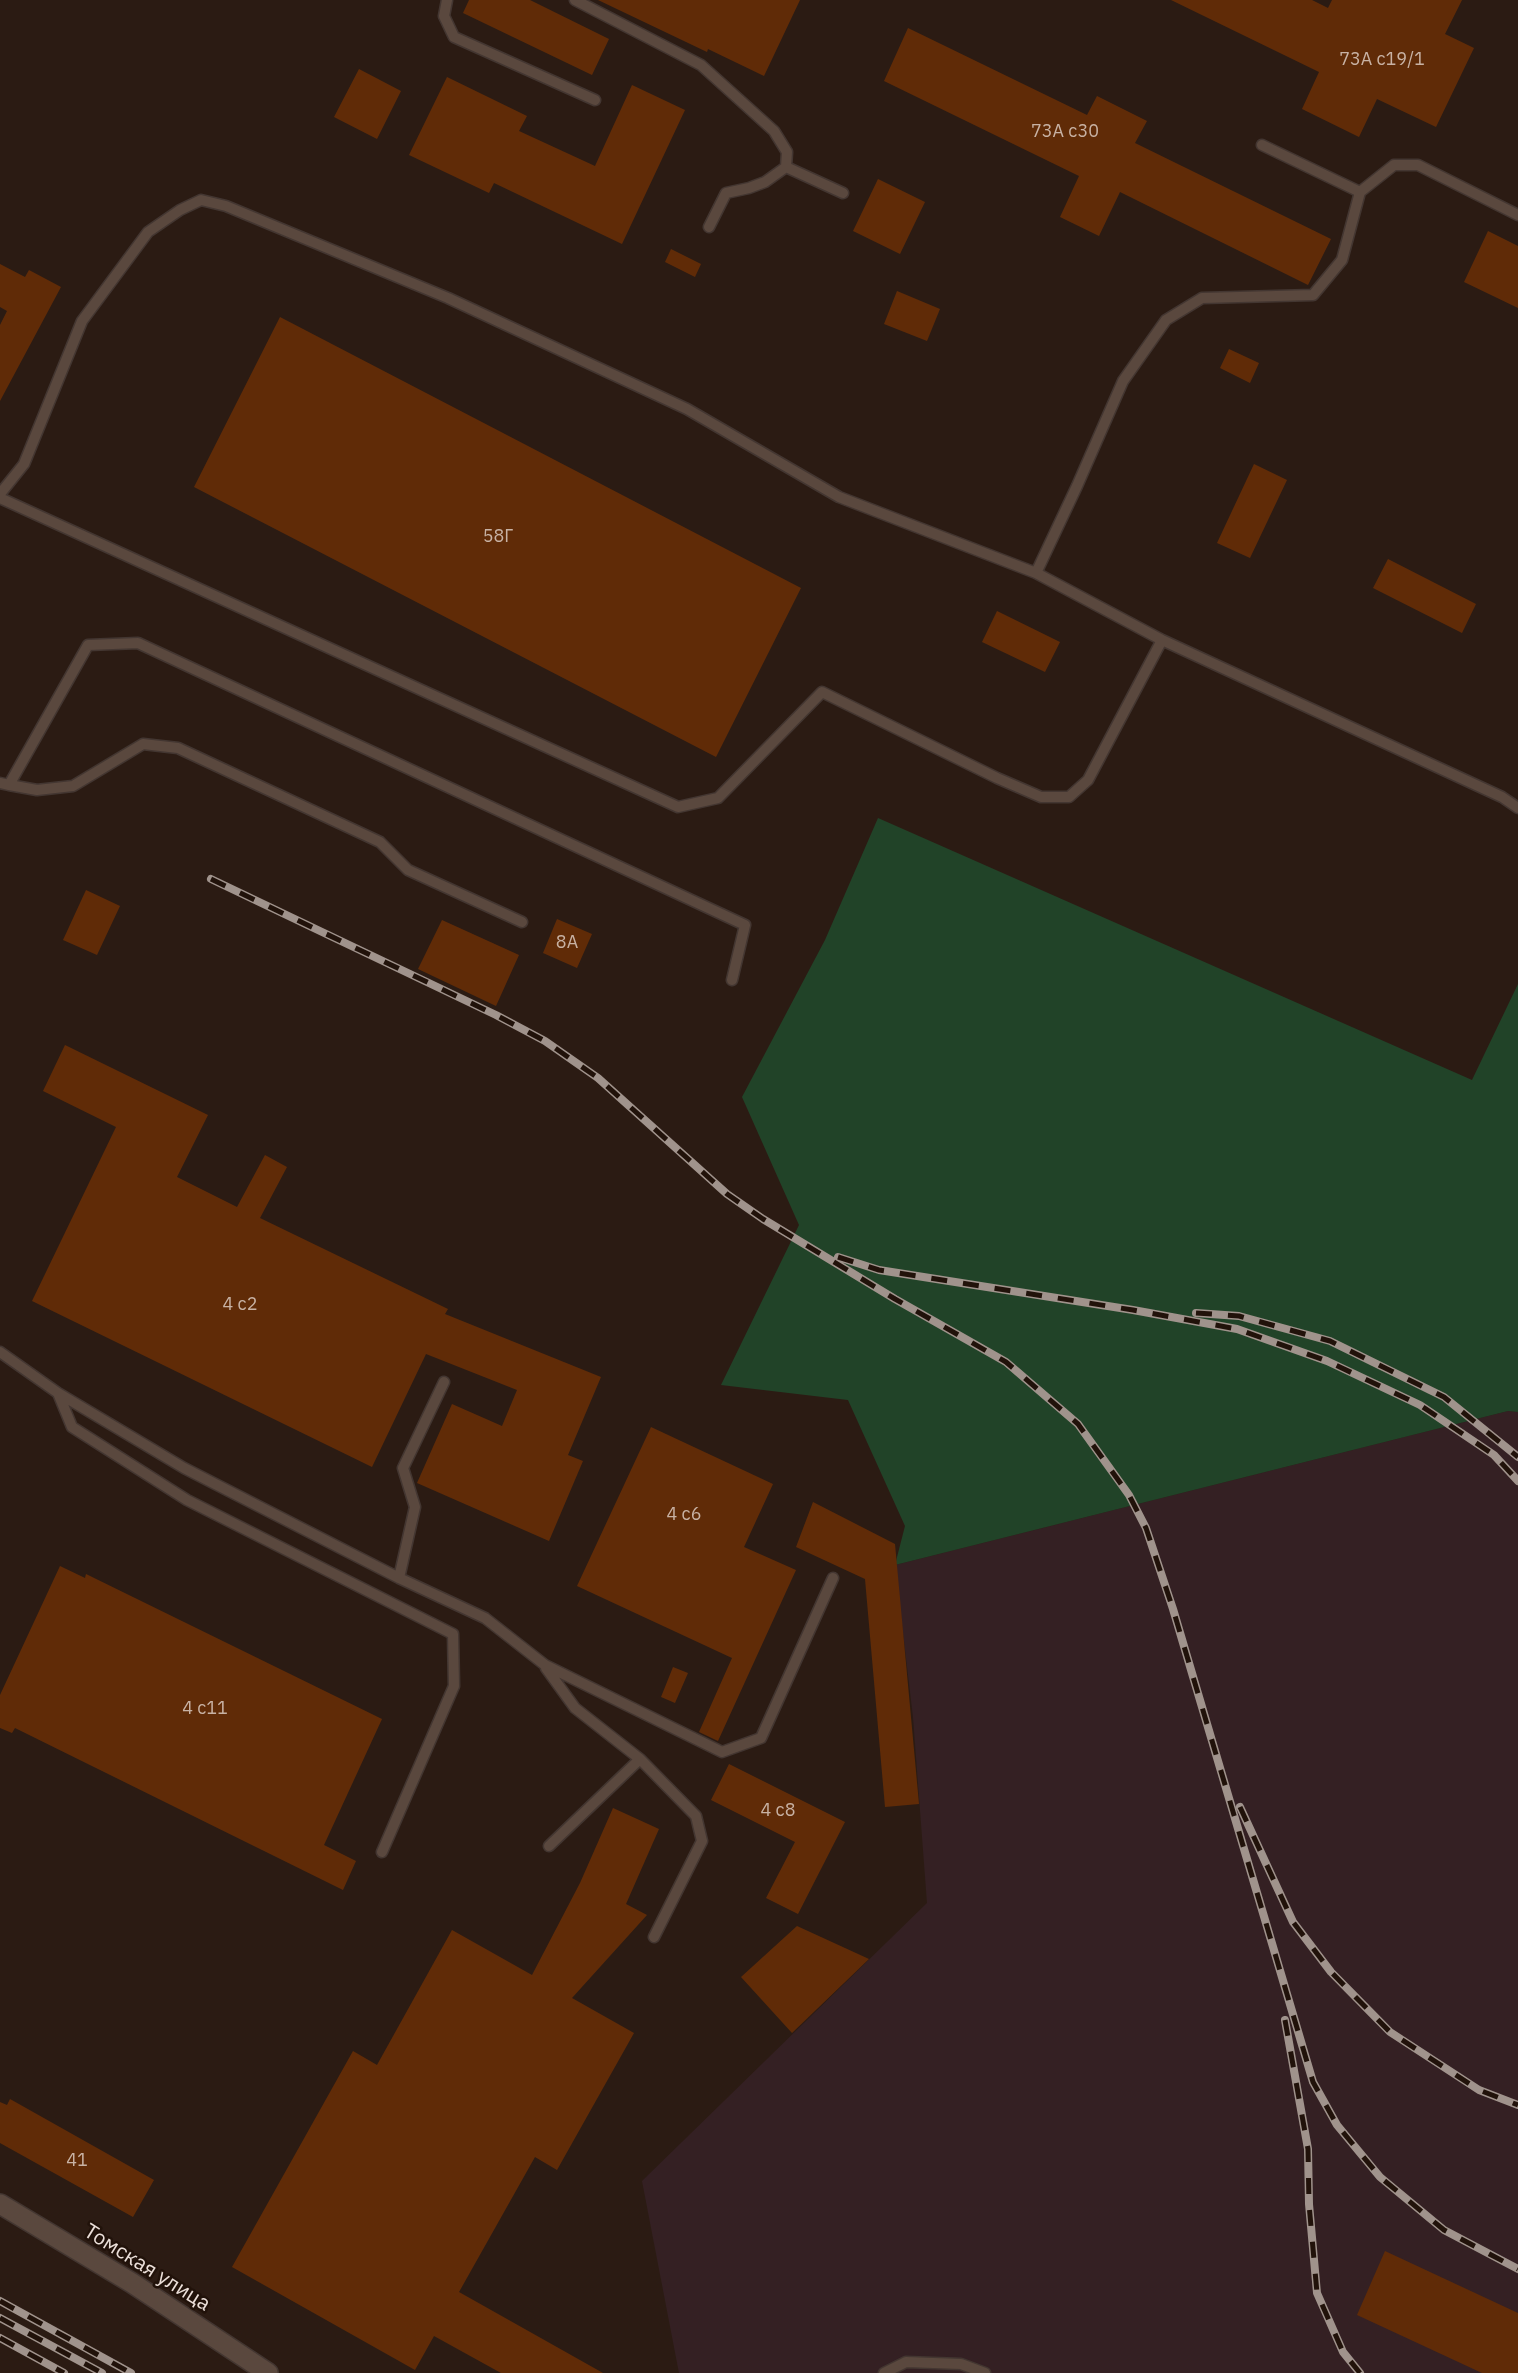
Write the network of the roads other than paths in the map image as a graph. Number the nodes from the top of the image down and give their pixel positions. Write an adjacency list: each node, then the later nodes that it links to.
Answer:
1 (447, 0): 3 (lane)
2 (575, 0): 5 (lane)
3 (595, 100)
4 (1262, 145): 6 (lane)
5 (786, 167): 7 (lane); 9 (lane)
6 (1360, 192): 8 (lane); 11 (lane)
7 (843, 193)
8 (1518, 215)
9 (709, 228)
10 (0, 496): 11 (lane); 12 (lane)
11 (1036, 573): 12 (lane)
12 (1163, 640): 14 (lane)
13 (4, 784): 15 (lane); 16 (lane)
14 (1518, 808)
15 (522, 922)
16 (732, 980)
17 (0, 1352): 19 (lane)
18 (444, 1382): 20 (lane)
19 (58, 1393): 20 (lane); 25 (lane)
20 (399, 1578): 22 (lane)
21 (833, 1578): 22 (lane)
22 (545, 1665): 23 (lane)
23 (640, 1759): 24 (lane); 26 (lane)
24 (549, 1846)
25 (382, 1852)
26 (654, 1937)
27 (0, 2204): 28 (street, Томская улица)
28 (268, 2373)
29 (884, 2373): 30 (lane)
30 (985, 2373)

